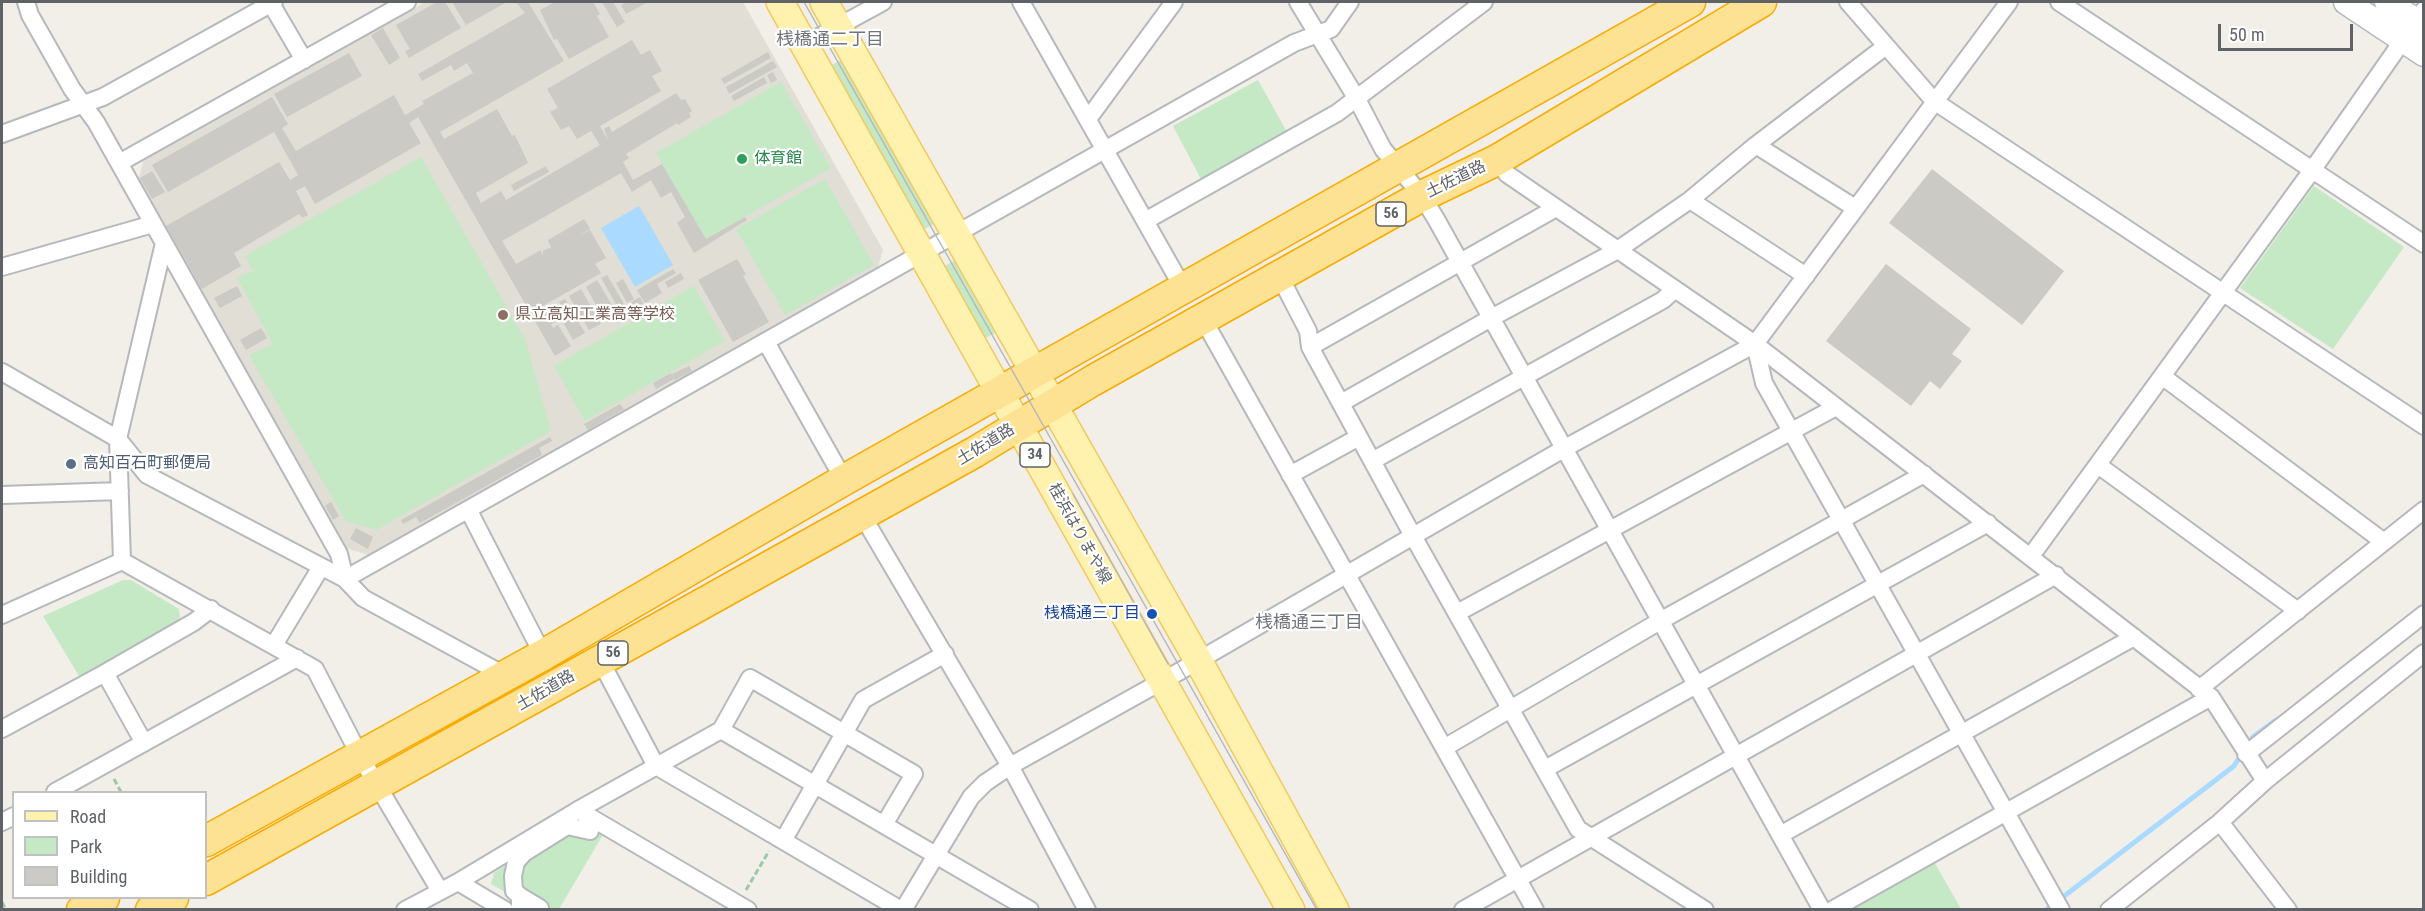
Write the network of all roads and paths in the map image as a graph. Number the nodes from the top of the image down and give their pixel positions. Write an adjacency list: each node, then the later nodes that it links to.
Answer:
1 (26, 2): 28 (street)
2 (272, 2): 25 (street); 28 (street)
3 (407, 2): 25 (street)
4 (780, 2): 22 (main road, 桂浜はりまや線 / 34)
5 (824, 2): 20 (main road, 34)
6 (883, 2): 20 (street)
7 (1021, 2): 29 (street)
8 (1174, 2): 29 (street)
9 (1298, 2): 21 (street)
10 (1350, 2): 21 (street)
11 (1484, 2): 26 (street)
12 (1690, 2): 35 (highway, 土佐道路 / 56)
13 (1761, 2): 33 (highway, 土佐道路 / 56)
14 (1848, 2): 23 (street)
15 (2009, 2): 27 (street)
16 (2059, 2): 36 (street)
17 (2346, 2): 19 (street)
18 (2387, 2): 19 (street)
19 (2416, 24): 24 (street); 36 (street)
20 (838, 27): 22 (street); 43 (main road, 34)
21 (1317, 36): 26 (street); 32 (street)
22 (804, 45): 47 (main road, 桂浜はりまや線 / 34)
23 (1886, 46): 27 (street); 31 (street)
24 (2424, 54)
25 (304, 60): 34 (street)
26 (1357, 99): 35 (street); 41 (street)
27 (1934, 101): 40 (street); 54 (street)
28 (84, 103): 30 (street); 34 (street)
29 (1088, 119): 32 (street)
30 (2, 134)
31 (1756, 145): 38 (street); 40 (street)
32 (1106, 151): 41 (street); 43 (street)
33 (1497, 160): 37 (highway, 土佐道路 / 56); 39 (street)
34 (119, 163): 42 (street)
35 (1399, 166): 37 (street); 52 (highway, 土佐道路 / 56)
36 (2313, 169): 45 (street); 54 (street)
37 (1422, 196): 48 (street); 51 (highway, 土佐道路 / 56)
38 (1690, 200): 46 (street); 50 (street)
39 (1556, 208): 46 (street); 48 (street)
40 (1855, 208): 50 (street)
41 (1145, 221): 52 (street)
42 (153, 224): 44 (street); 49 (street)
43 (957, 236): 47 (street); 61 (main road, 34)
44 (164, 243): 72 (street); 94 (street)
45 (2424, 244)
46 (1616, 251): 53 (street); 55 (street)
47 (922, 255): 57 (street); 64 (main road, 桂浜はりまや線 / 34)
48 (1460, 263): 55 (street); 59 (street)
49 (2, 267)
50 (1806, 276): 58 (street)
51 (1280, 277): 56 (highway, 土佐道路 / 56); 59 (street)
52 (1183, 288): 61 (highway, 土佐道路 / 56)
53 (1674, 290): 58 (street); 63 (street)
54 (2223, 292): 62 (street); 69 (street)
55 (1491, 318): 63 (street); 66 (street)
56 (1203, 319): 65 (highway, 土佐道路 / 56); 77 (street)
57 (766, 342): 78 (street); 82 (street)
58 (1755, 344): 67 (street); 70 (street); 73 (street)
59 (1310, 347): 66 (street)
60 (2, 372): 72 (street)
61 (1035, 374): 64 (highway, 土佐道路 / 56); 65 (main road, 34)
62 (2162, 376): 75 (street); 88 (street)
63 (1525, 378): 73 (street); 74 (street)
64 (1001, 394): 68 (main road, 桂浜はりまや線 / 34); 78 (highway, 土佐道路 / 56)
65 (1053, 404): 68 (highway, 土佐道路 / 56); 110 (main road, 34)
66 (1341, 404): 71 (street)
67 (1836, 407): 70 (street); 76 (street)
68 (1019, 425): 83 (highway, 土佐道路 / 56); 113 (main road, 桂浜はりまや線 / 34)
69 (2424, 426)
70 (1791, 429): 84 (street); 86 (street)
71 (1359, 437): 74 (street); 77 (street)
72 (118, 439): 79 (street); 91 (street)
73 (1565, 448): 86 (street); 87 (street)
74 (1372, 461): 87 (street)
75 (2098, 465): 89 (street); 97 (street)
76 (1924, 474): 84 (street); 85 (street)
77 (1290, 476): 93 (street)
78 (844, 480): 107 (highway, 土佐道路 / 56)
79 (120, 491): 80 (street); 90 (street)
80 (2, 495)
81 (2424, 510): 88 (street)
82 (468, 511): 94 (street); 107 (street)
83 (862, 515): 106 (street); 109 (highway, 土佐道路 / 56)
84 (1843, 520): 95 (street); 101 (street)
85 (1988, 523): 89 (street); 95 (street)
86 (1610, 530): 98 (street); 101 (street)
87 (1413, 536): 93 (street); 98 (street)
88 (2384, 542): 97 (street)
89 (2031, 556): 92 (street)
90 (122, 561): 96 (street); 100 (street)
91 (321, 567): 94 (street); 103 (street)
92 (2056, 575): 102 (street); 104 (street)
93 (1347, 576): 110 (street); 122 (street)
94 (345, 579): 112 (street)
95 (1879, 583): 104 (street); 114 (street)
96 (211, 609): 103 (street); 111 (street)
97 (2298, 610): 115 (street)
98 (1457, 613): 116 (street)
99 (2424, 614): 124 (street)
100 (2, 615)
101 (1660, 621): 114 (street); 116 (street)
102 (2134, 637): 115 (street); 119 (street)
103 (274, 645): 108 (street)
104 (1918, 653): 119 (street); 123 (street)
105 (2424, 653): 129 (street)
106 (945, 654): 120 (street); 127 (street)
107 (543, 655): 112 (highway, 土佐道路 / 56)
108 (297, 658): 121 (street); 125 (street)
109 (600, 660): 126 (street); 131 (highway, 土佐道路 / 56)
110 (1198, 660): 113 (street); 161 (main road, 34)
111 (105, 673): 117 (street); 121 (street)
112 (506, 676): 125 (highway, 土佐道路 / 56)
113 (1161, 681): 127 (street); 160 (main road, 桂浜はりまや線 / 34)
114 (1696, 685): 123 (street); 128 (street)
115 (2205, 693): 124 (street); 134 (street)
116 (1511, 707): 122 (street); 128 (street)
117 (2, 729)
118 (721, 730): 120 (street); 126 (street); 130 (street)
119 (1962, 731): 134 (street); 138 (street)
120 (845, 733): 130 (street); 136 (street)
121 (144, 743): 132 (street)
122 (1444, 748): 143 (street)
123 (1736, 754): 138 (street); 140 (street)
124 (2247, 754): 129 (street)
125 (360, 756): 131 (street); 141 (highway, 土佐道路 / 56)
126 (656, 766): 133 (street); 139 (street)
127 (1010, 766): 142 (street); 159 (street)
128 (1545, 769): 140 (street)
129 (2265, 781): 135 (street)
130 (816, 784): 136 (street); 139 (street)
131 (378, 786): 144 (highway, 土佐道路 / 56); 146 (street)
132 (57, 791)
133 (578, 810): 145 (street); 151 (street)
134 (2006, 811): 166 (street); 167 (street)
135 (2220, 822): 168 (street); 169 (street)
136 (885, 823): 142 (street)
137 (590, 831): 150 (street)
138 (1780, 835): 165 (street)
139 (780, 838): 151 (path); 157 (street)
140 (1591, 839): 143 (street); 164 (street)
141 (207, 840)
142 (938, 854): 157 (street); 158 (street)
143 (1518, 878): 162 (street); 163 (street)
144 (207, 879)
145 (458, 882): 146 (street); 150 (street)
146 (440, 891): 155 (street)
147 (100, 899): 153 (highway)
148 (169, 899): 154 (highway)
149 (2, 902): 152 (path)
150 (515, 904): 156 (street)
151 (743, 907)
152 (6, 909)
153 (82, 909)
154 (151, 909)
155 (405, 909)
156 (539, 909)
157 (902, 909)
158 (1029, 909)
159 (1087, 909)
160 (1291, 909)
161 (1335, 909)
162 (1463, 909)
163 (1535, 909)
164 (1705, 909)
165 (1822, 909)
166 (1832, 909)
167 (2061, 909)
168 (2109, 909)
169 (2288, 909)

